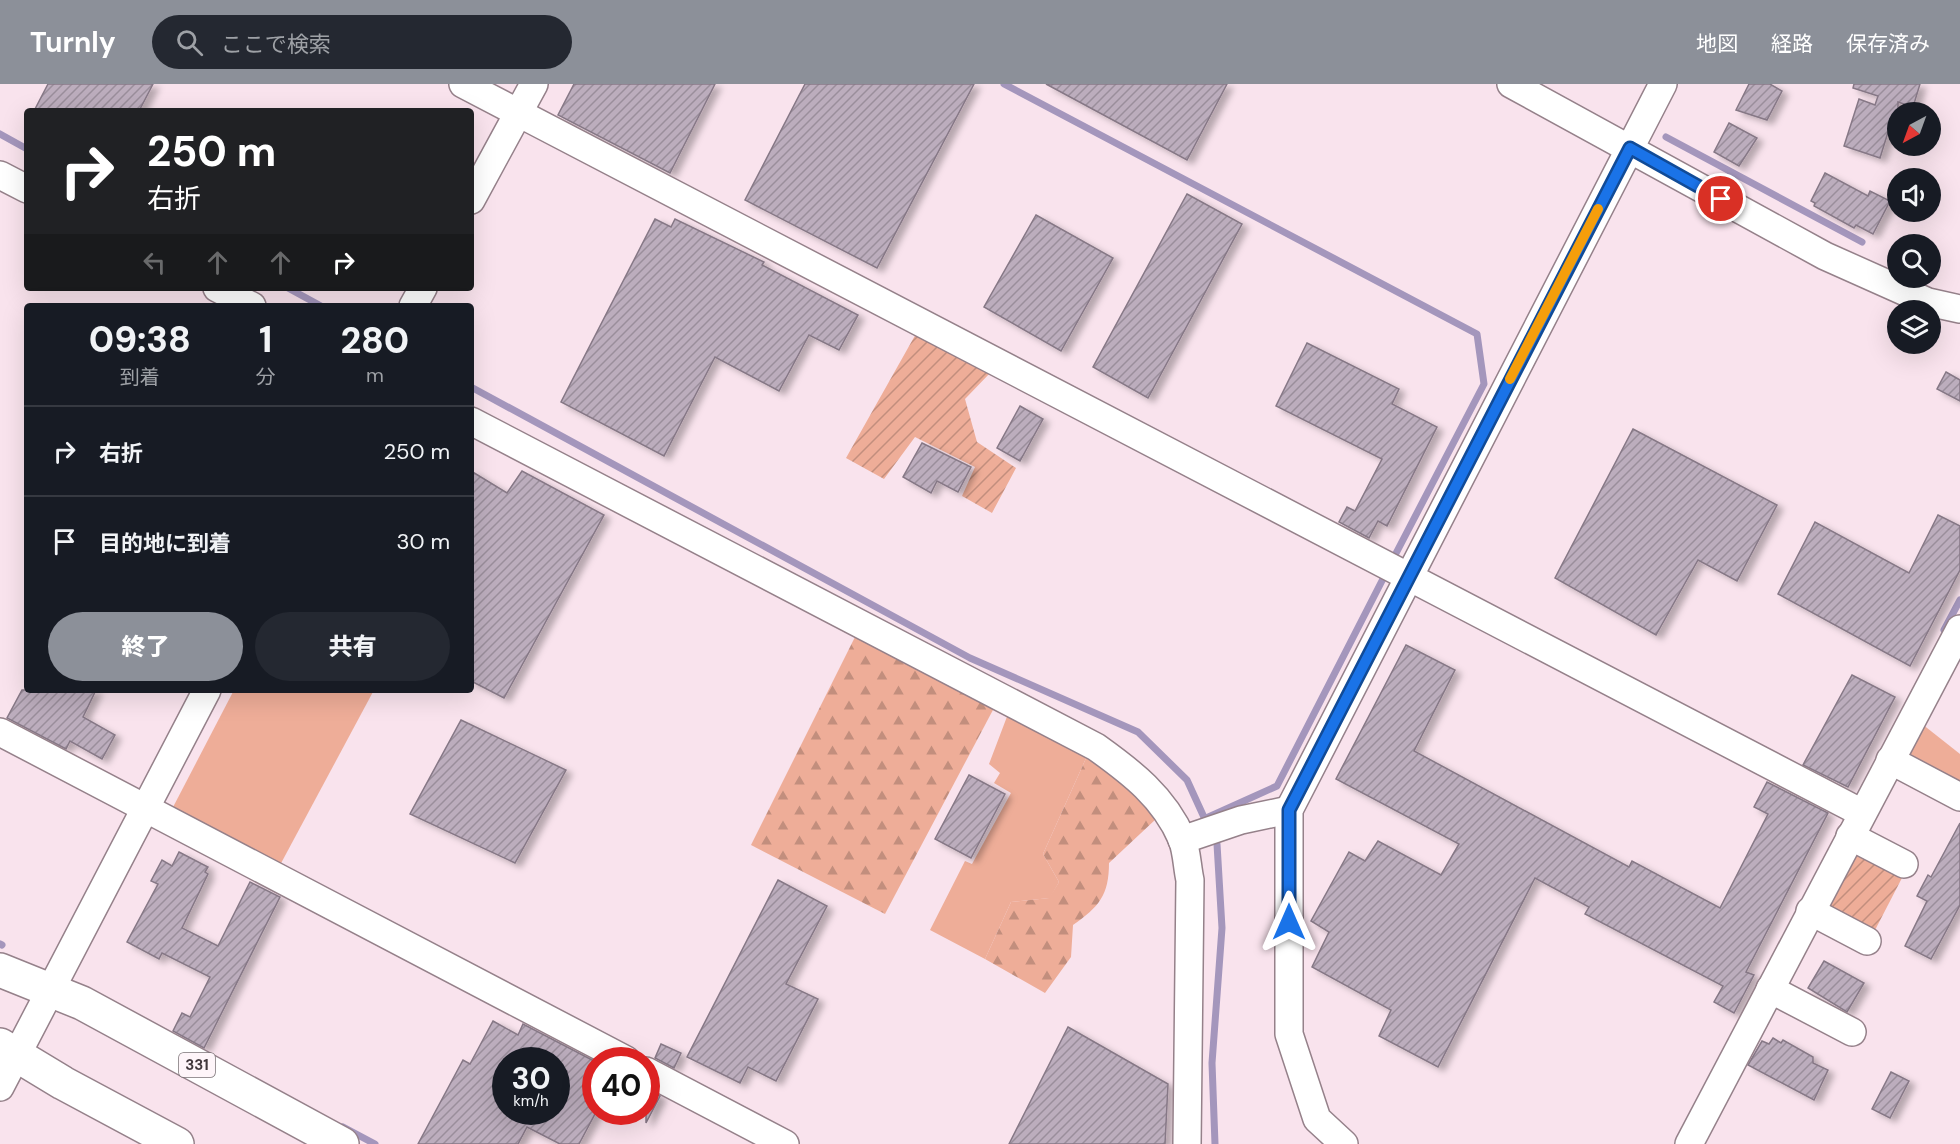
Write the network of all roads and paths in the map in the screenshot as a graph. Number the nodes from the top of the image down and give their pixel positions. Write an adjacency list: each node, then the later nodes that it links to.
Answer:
1 (463, 84): 5 (street)
2 (534, 84): 5 (street)
3 (1511, 84): 6 (street)
4 (1664, 84): 6 (street)
5 (518, 113): 9 (street); 14 (street)
6 (1630, 148): 12 (street); 14 (street)
7 (0, 174): 8 (street)
8 (24, 187)
9 (474, 194)
10 (223, 291): 11 (street)
11 (246, 303)
12 (1960, 309)
13 (474, 423): 23 (street)
14 (1408, 575): 21 (street); 22 (street)
15 (1960, 629): 18 (street)
16 (205, 693): 20 (street)
17 (0, 732): 20 (street)
18 (1890, 760): 19 (street); 22 (street)
19 (1960, 797)
20 (144, 807): 28 (street); 31 (street)
21 (1289, 810): 23 (street); 39 (street)
22 (1856, 825): 24 (street); 25 (street)
23 (1182, 840): 38 (street)
24 (1904, 864)
25 (1810, 911): 26 (street); 29 (street)
26 (1867, 941)
27 (0, 970): 28 (highway, 331)
28 (51, 989): 32 (street); 36 (highway, 331)
29 (1770, 989): 30 (street); 40 (street)
30 (1852, 1032)
31 (601, 1047)
32 (8, 1050): 34 (street); 35 (highway)
33 (660, 1078): 37 (street)
34 (0, 1088)
35 (177, 1144)
36 (342, 1144)
37 (785, 1144)
38 (1187, 1144)
39 (1344, 1144)
40 (1689, 1144)

